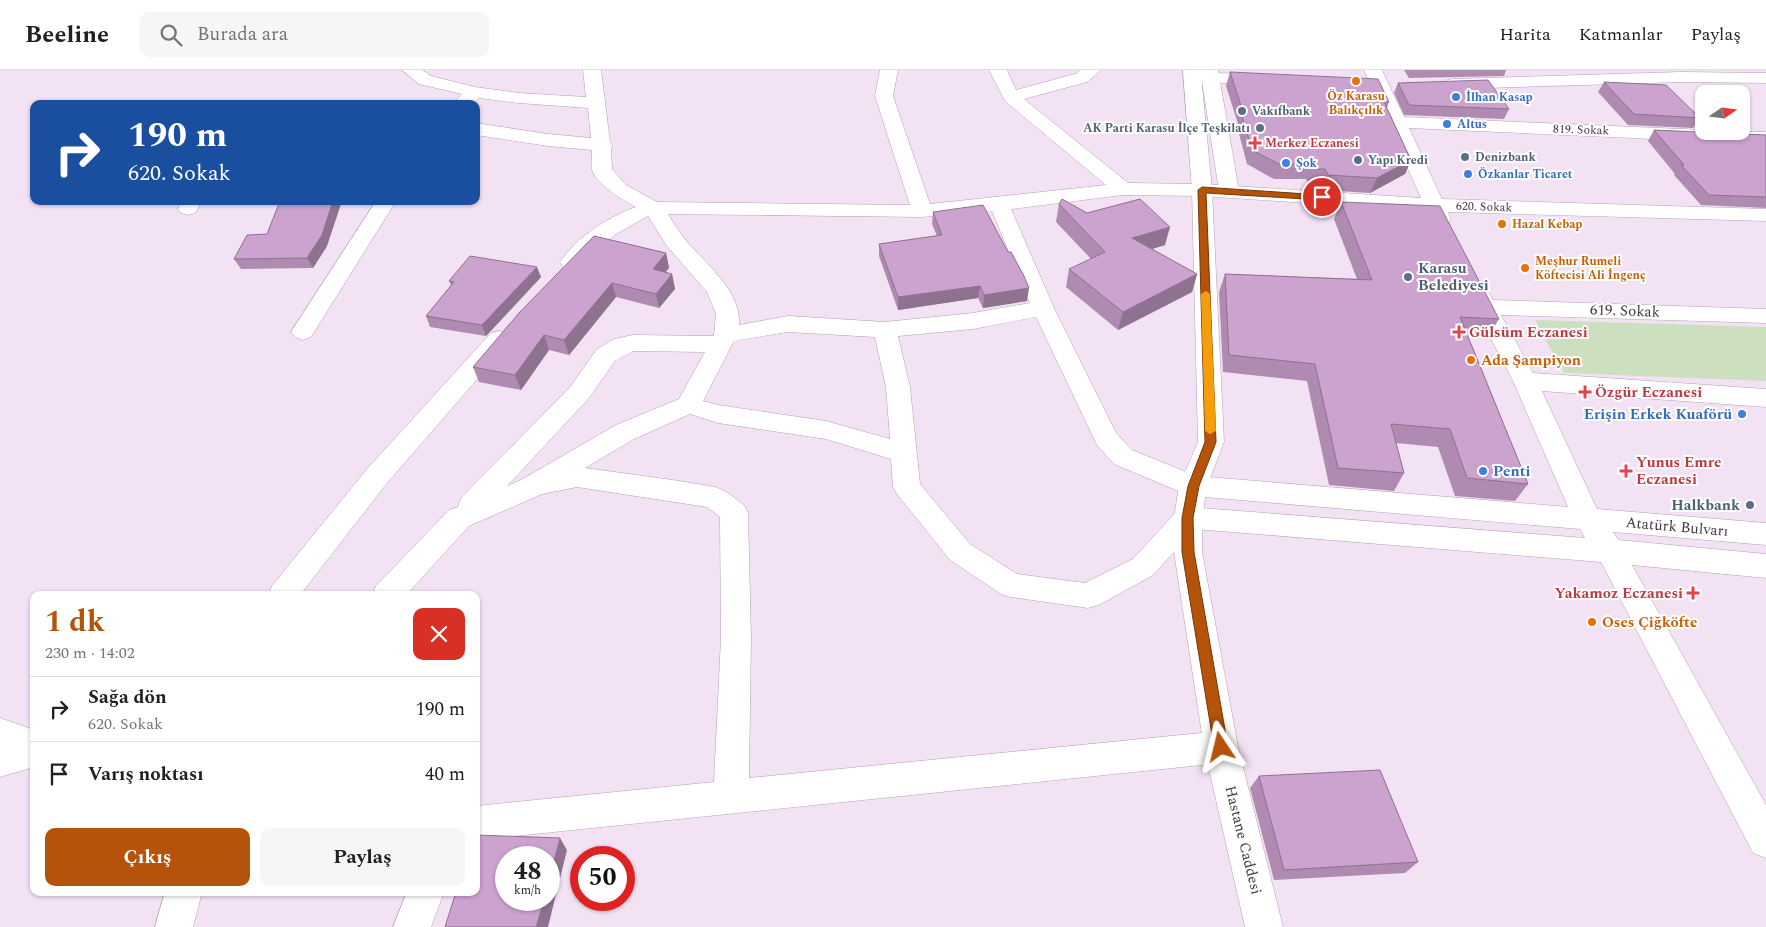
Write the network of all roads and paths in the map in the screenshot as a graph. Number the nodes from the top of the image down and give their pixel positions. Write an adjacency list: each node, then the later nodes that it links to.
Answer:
1 (411, 70): 13 (street)
2 (592, 70): 14 (street)
3 (889, 70): 25 (street)
4 (998, 70): 12 (street)
5 (1092, 70): 12 (street)
6 (1201, 74): 9 (street); 20 (street); 20 (street)
7 (1678, 74): 8 (street); 11 (street)
8 (1766, 78)
9 (1277, 81)
10 (1379, 81): 15 (street)
11 (1439, 84)
12 (1011, 97): 19 (street)
13 (468, 98): 14 (street)
14 (595, 104): 18 (street)
15 (1396, 122): 17 (street, 819. Sokak); 23 (street)
16 (480, 130): 18 (street)
17 (1766, 138)
18 (603, 145): 24 (street)
19 (1123, 189): 20 (street, 620. Sokak); 21 (street, 620. Sokak)
20 (1216, 190): 23 (street, 620. Sokak); 42 (street, Hastane Caddesi)
21 (999, 204): 25 (street, 620. Sokak); 31 (street, Atatürk Bulvarı)
22 (383, 205): 35 (street)
23 (1434, 205): 26 (street, 620. Sokak); 27 (street)
24 (653, 208): 25 (street, 620. Sokak); 29 (street); 36 (street)
25 (922, 211)
26 (1766, 215)
27 (1451, 239)
28 (1468, 273): 30 (street)
29 (556, 279)
30 (1485, 307): 32 (street, 619. Sokak); 37 (street)
31 (1043, 308): 34 (street); 42 (street, Atatürk Bulvarı)
32 (1766, 316)
33 (515, 321): 49 (street)
34 (885, 330): 36 (street); 40 (street)
35 (303, 332)
36 (724, 339): 39 (street); 43 (street)
37 (1525, 381): 38 (street); 45 (street)
38 (1766, 398)
39 (688, 406): 40 (street); 41 (street)
40 (904, 453): 44 (street)
41 (531, 486): 43 (street); 56 (street)
42 (1194, 486): 44 (street, Hastane Caddesi); 45 (street, Atatürk Bulvarı)
43 (459, 518): 50 (street)
44 (1188, 518): 47 (street); 53 (street, Hastane Caddesi)
45 (1588, 519): 46 (street, Atatürk Bulvarı); 47 (street)
46 (1766, 534)
47 (1610, 551): 48 (street); 58 (street)
48 (1766, 566)
49 (286, 591)
50 (391, 591)
51 (0, 734): 52 (street)
52 (30, 745)
53 (1221, 747): 56 (street); 63 (street, Hastane Caddesi)
54 (30, 752): 55 (street)
55 (0, 761)
56 (730, 797): 57 (street)
57 (480, 823)
58 (1766, 840)
59 (183, 896): 61 (street)
60 (424, 896): 62 (street)
61 (174, 927)
62 (412, 927)
63 (1264, 927)

